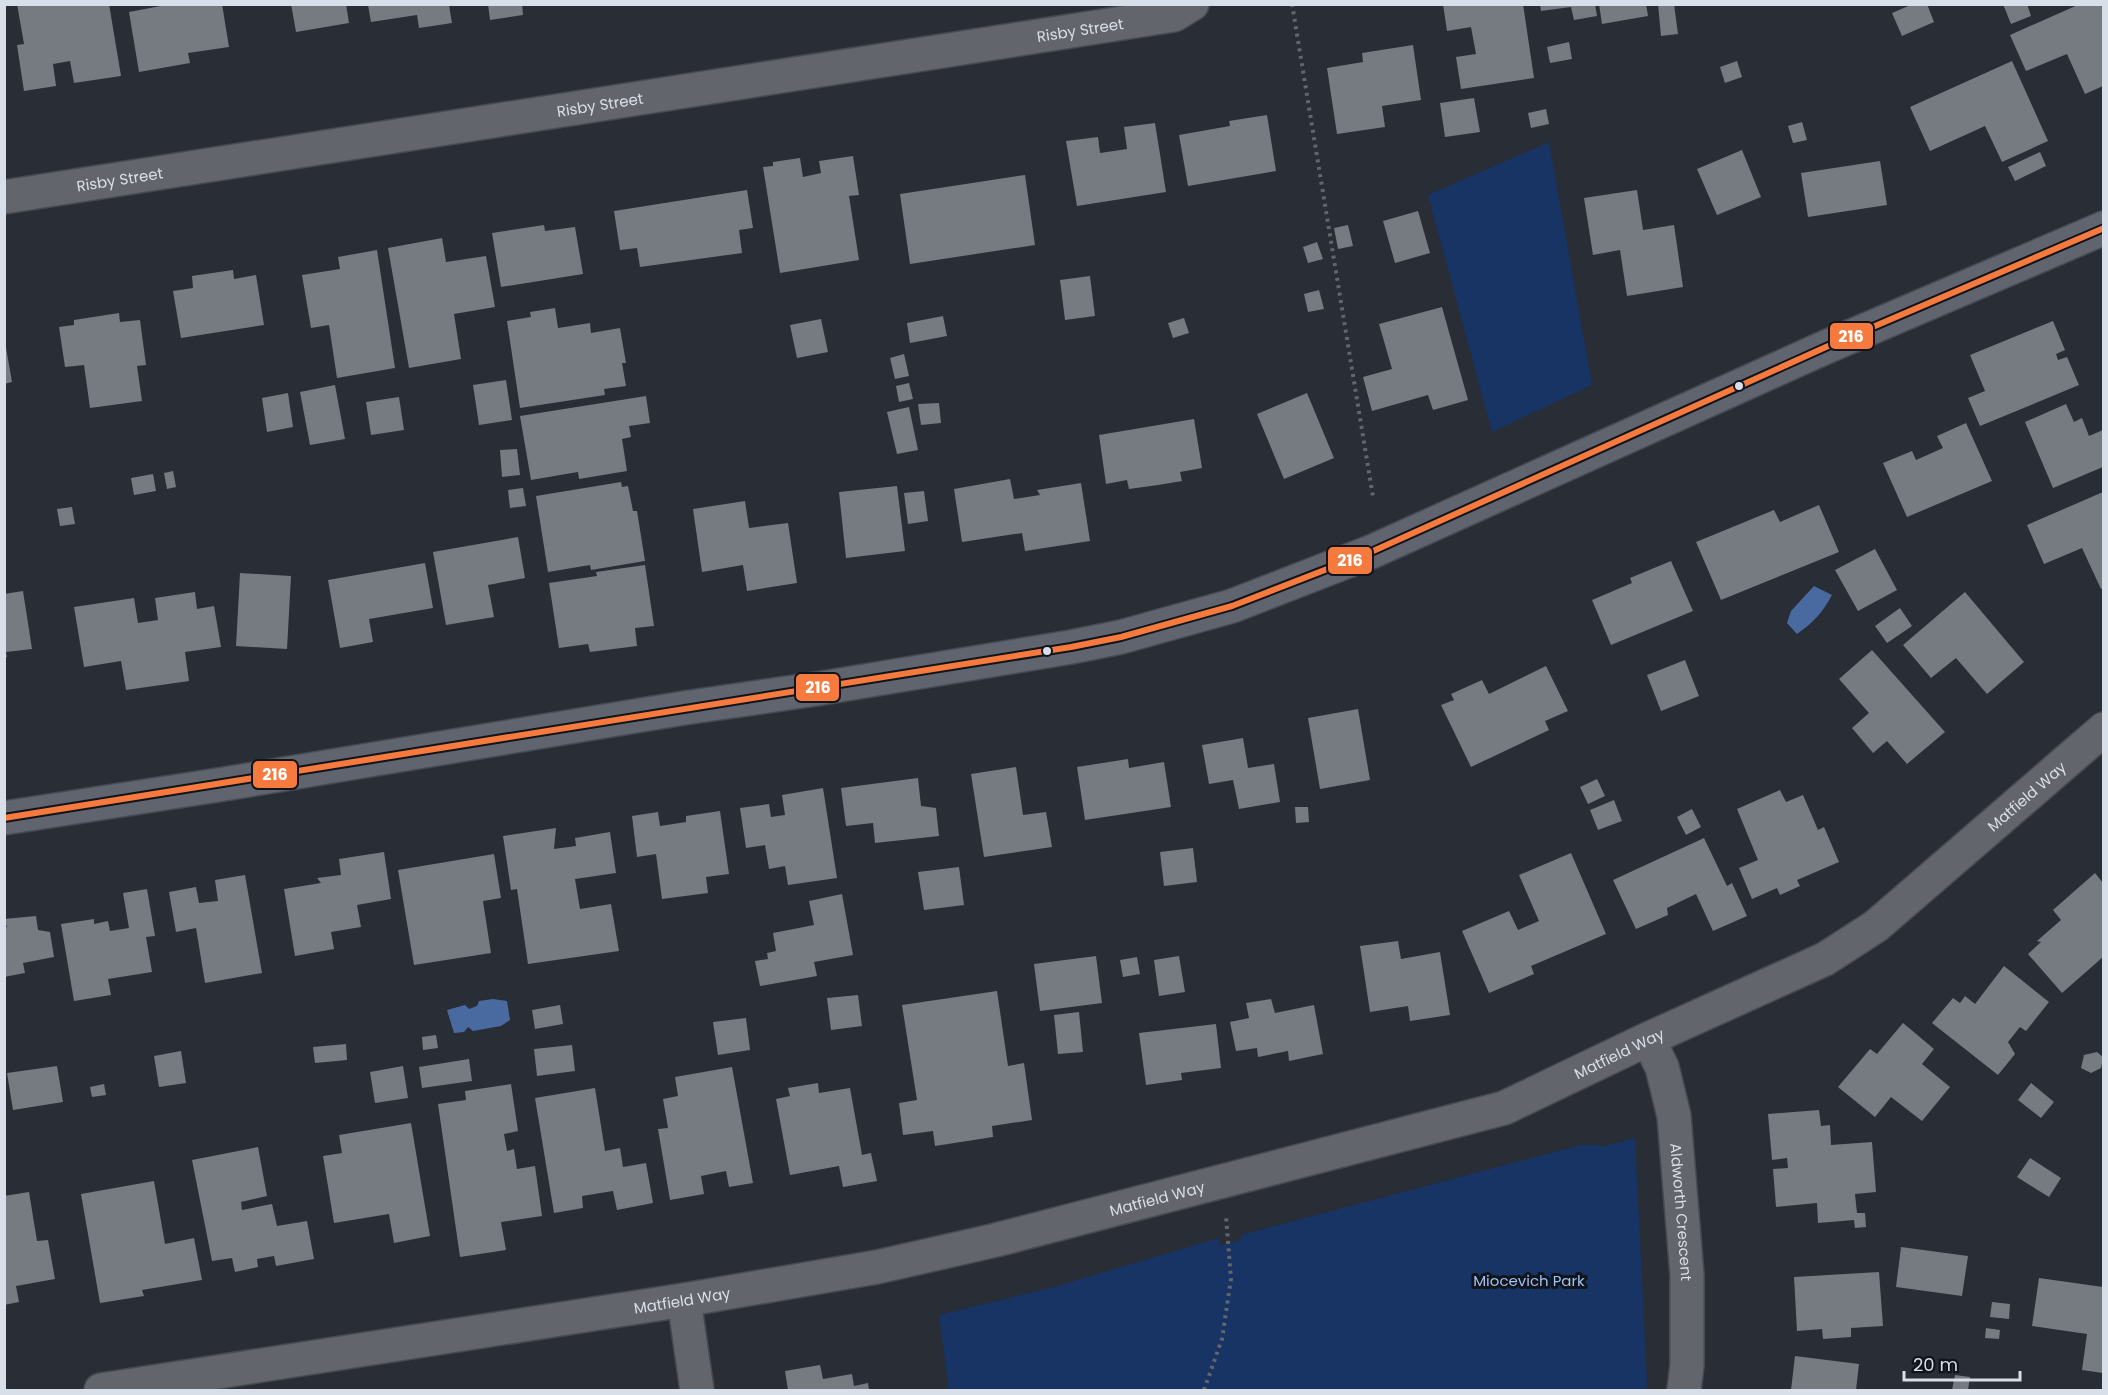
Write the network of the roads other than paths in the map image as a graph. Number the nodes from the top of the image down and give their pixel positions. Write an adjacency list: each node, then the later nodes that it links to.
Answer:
1 (1192, 4): 2 (street, Risby Street)
2 (4, 197)
3 (2100, 236): 5 (main road)
4 (2103, 729): 6 (street, Matfield Way)
5 (4, 818)
6 (1648, 1039): 7 (street, Matfield Way); 11 (street, Aldworth Crescent)
7 (684, 1300): 8 (street, Matfield Way); 10 (street)
8 (205, 1382): 9 (street, Matfield Way)
9 (101, 1390)
10 (697, 1390)
11 (1684, 1390)

